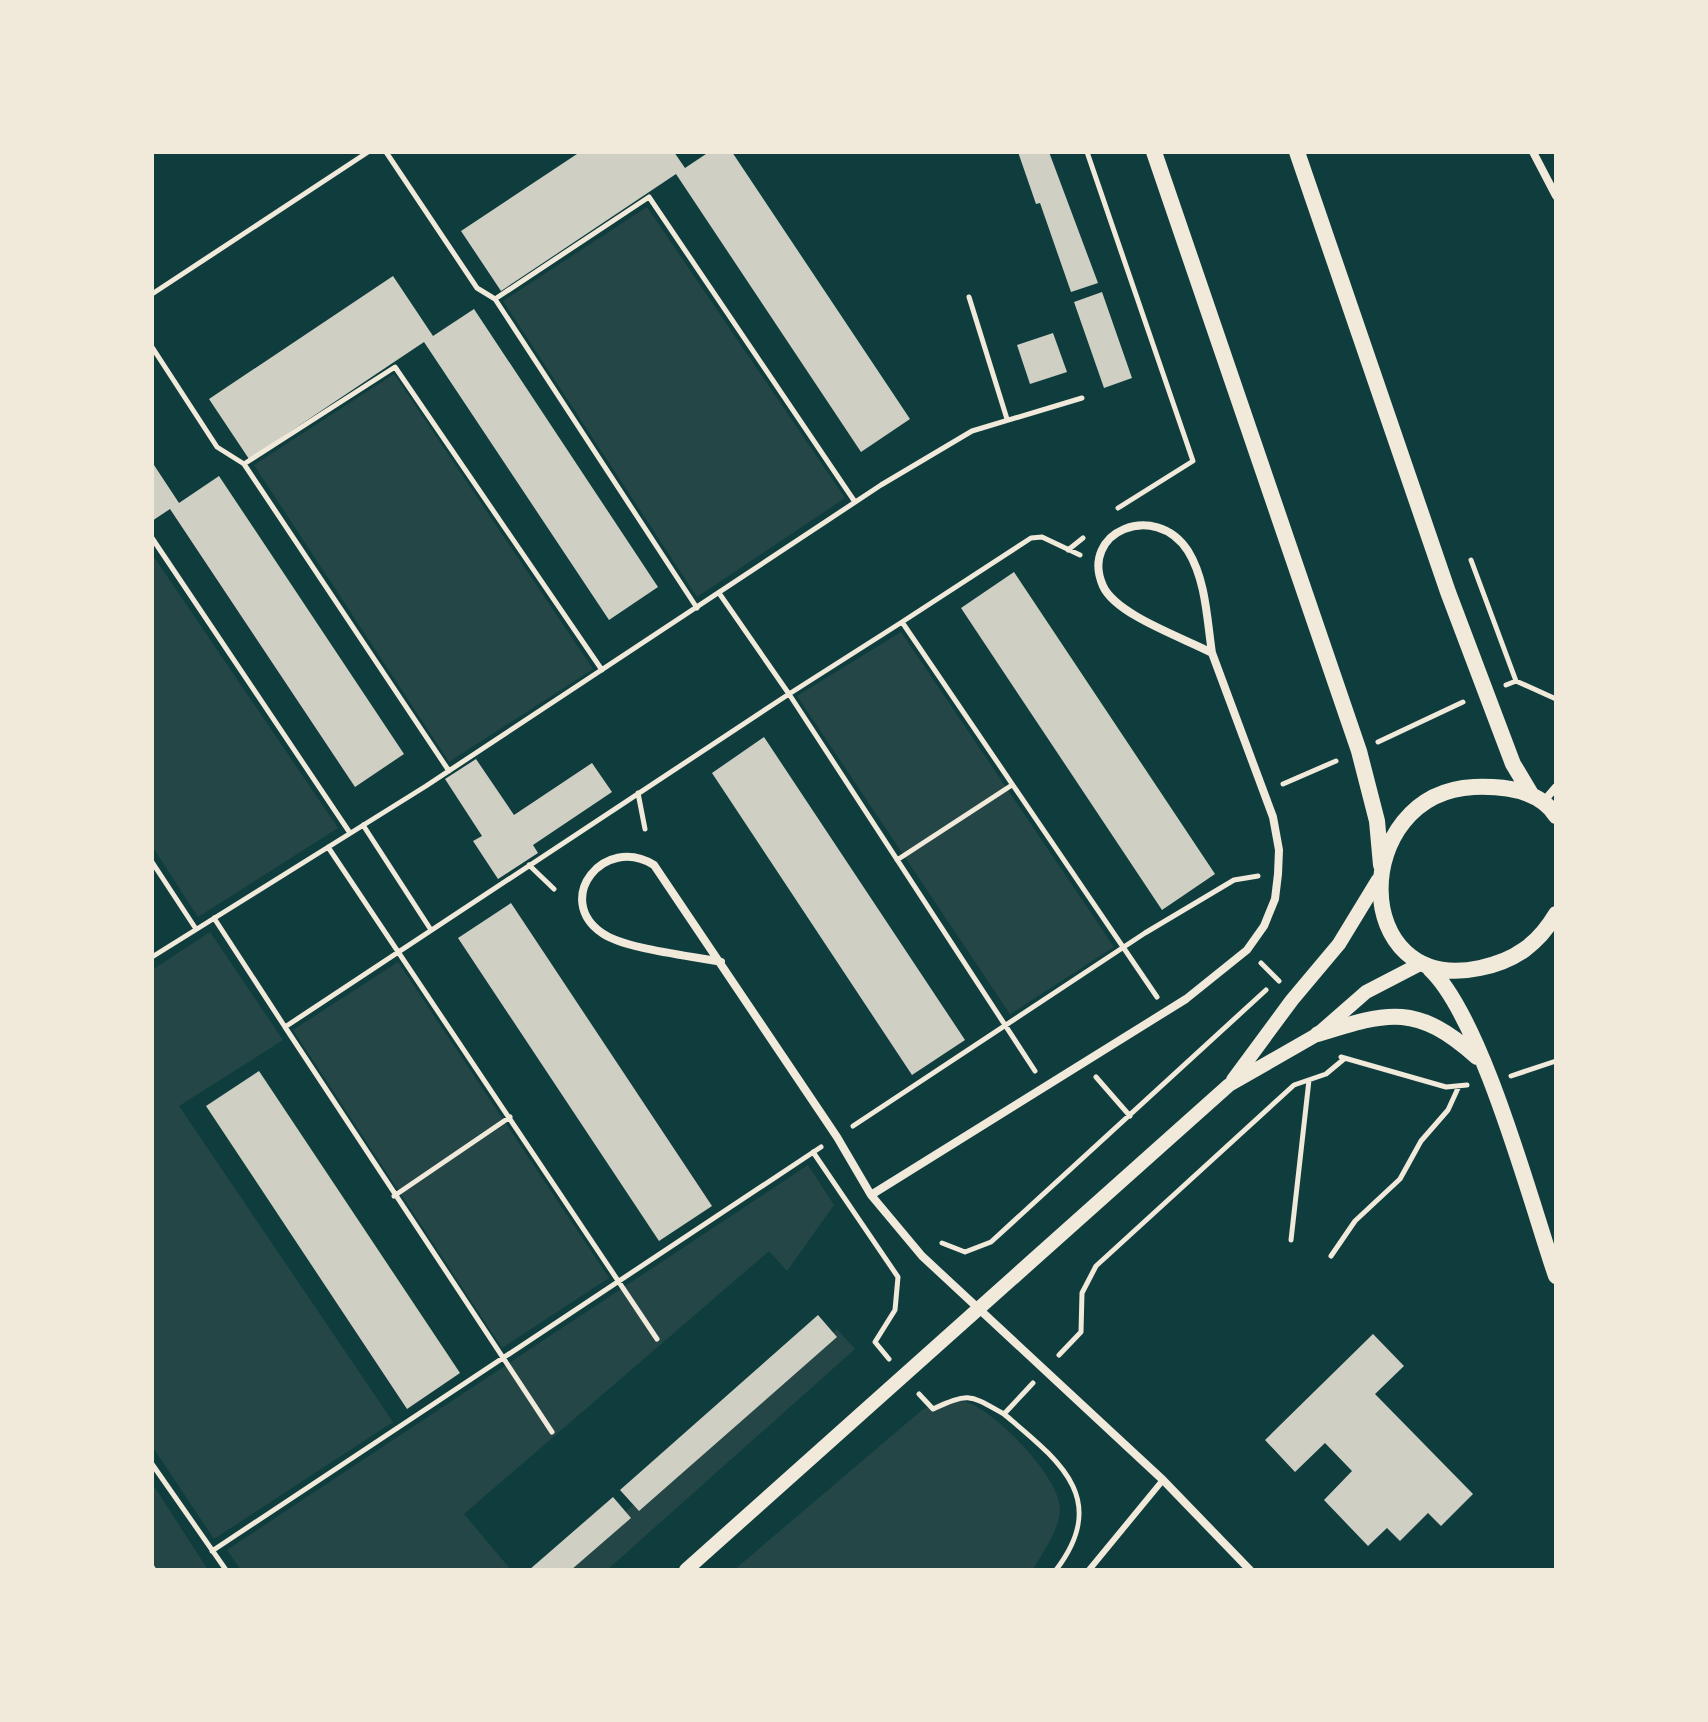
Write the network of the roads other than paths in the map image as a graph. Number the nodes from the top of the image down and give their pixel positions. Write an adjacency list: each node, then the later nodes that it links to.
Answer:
1 (1154, 152): 9 (main road)
2 (1297, 152): 7 (main road)
3 (1533, 152): 4 (street)
4 (1556, 196)
5 (1212, 653): 5 (street); 16 (street)
6 (1556, 787): 7 (street)
7 (1537, 798): 8 (main road); 9 (main road)
8 (1556, 816)
9 (1380, 873): 12 (main road); 15 (street)
10 (1556, 914): 12 (main road)
11 (721, 962): 11 (street); 16 (street)
12 (1424, 966): 13 (street); 14 (main road)
13 (1318, 1034): 14 (main road); 15 (street)
14 (1481, 1060): 17 (main road)
15 (1229, 1085): 18 (street)
16 (871, 1195): 18 (street)
17 (1556, 1276)
18 (978, 1308): 19 (street); 20 (street)
19 (1163, 1480): 21 (lane); 22 (street)
20 (686, 1570)
21 (1089, 1570)
22 (1250, 1570)

